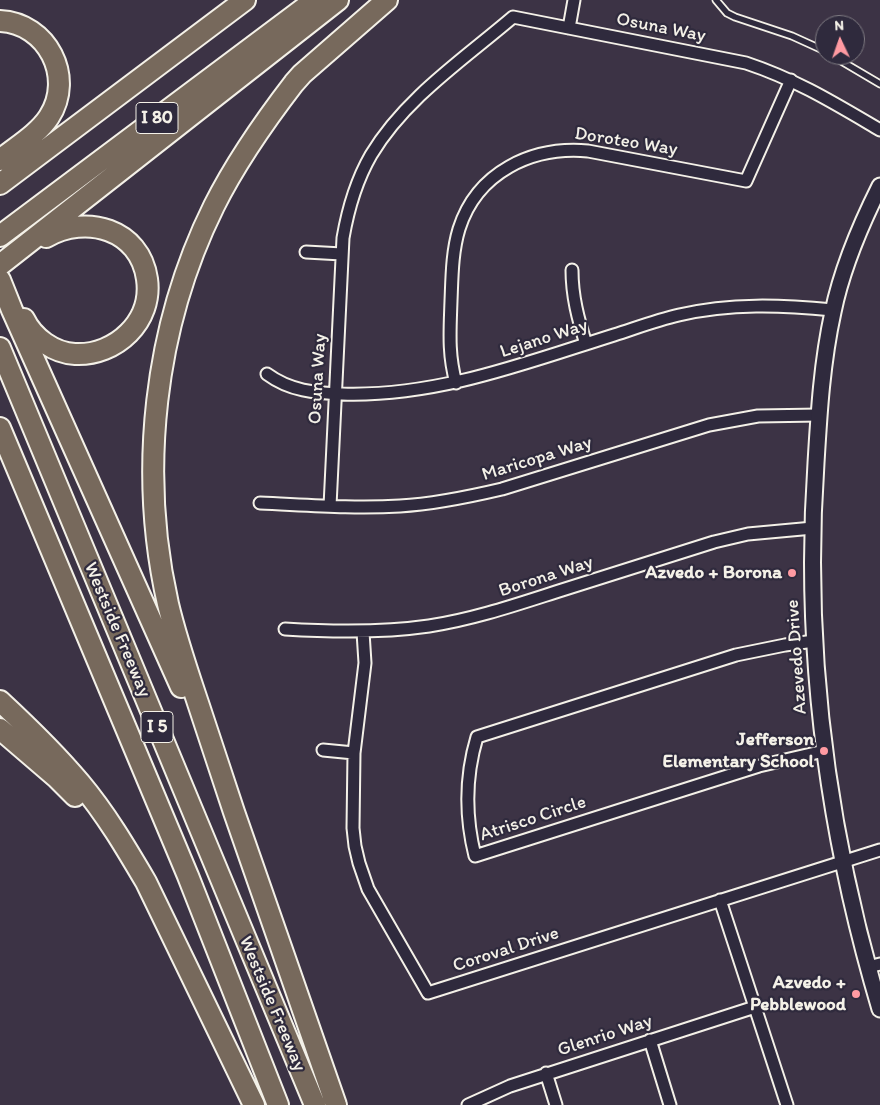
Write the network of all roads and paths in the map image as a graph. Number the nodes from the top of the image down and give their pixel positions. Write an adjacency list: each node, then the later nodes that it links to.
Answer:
1 (245, 0): 15 (highway, I 80)
2 (315, 0): 17 (highway, I 80)
3 (338, 0): 20 (highway)
4 (387, 0): 42 (highway)
5 (574, 0): 8 (street)
6 (716, 0): 9 (lane)
7 (0, 21): 14 (highway)
8 (569, 28): 11 (street, Osuna Way); 19 (street, Osuna Way)
9 (815, 47)
10 (848, 65): 12 (lane)
11 (791, 80): 13 (street, Osuna Way); 27 (street, Doroteo Way)
12 (880, 84)
13 (880, 130)
14 (0, 160)
15 (0, 184)
16 (880, 186): 22 (street, Azevedo Drive)
17 (0, 236)
18 (306, 252): 19 (street)
19 (342, 254): 28 (street, Osuna Way)
20 (1, 269): 23 (highway); 23 (highway)
21 (572, 270): 24 (street)
22 (833, 310): 24 (street, Lejano Way); 29 (street, Azevedo Drive)
23 (19, 316): 42 (highway)
24 (586, 344): 27 (street, Lejano Way)
25 (0, 348): 54 (highway, Westside Freeway / I 5)
26 (267, 374): 28 (street, Lejano Way)
27 (456, 383): 28 (street, Lejano Way)
28 (335, 393): 32 (street, Osuna Way)
29 (819, 415): 32 (street, Maricopa Way); 33 (street, Azevedo Drive)
30 (0, 428): 53 (highway, Westside Freeway / I 5)
31 (260, 502): 32 (street, Maricopa Way)
32 (330, 506)
33 (813, 528): 35 (street, Borona Way); 36 (street, Azevedo Drive)
34 (285, 629): 35 (street, Borona Way)
35 (363, 632): 41 (street, Coroval Drive)
36 (814, 641): 40 (street, Azevedo Drive); 40 (street, Atrisco Circle)
37 (0, 701): 45 (highway)
38 (0, 729): 45 (highway)
39 (323, 750): 41 (street)
40 (824, 751): 44 (street, Azevedo Drive)
41 (354, 753): 46 (street, Coroval Drive)
42 (225, 785): 55 (highway)
43 (880, 850): 44 (street, Coroval Drive)
44 (842, 862): 46 (street, Coroval Drive); 47 (street, Azevedo Drive)
45 (146, 882): 52 (highway)
46 (720, 900): 48 (street)
47 (874, 966): 49 (street, Azevedo Drive)
48 (755, 1006): 50 (street, Glenrio Way); 59 (street)
49 (880, 1008)
50 (650, 1040): 51 (street, Glenrio Way); 58 (street)
51 (546, 1074): 56 (street, Glenrio Way); 57 (street)
52 (254, 1105)
53 (278, 1105)
54 (315, 1105)
55 (336, 1105)
56 (468, 1105)
57 (556, 1105)
58 (670, 1105)
59 (787, 1105)

